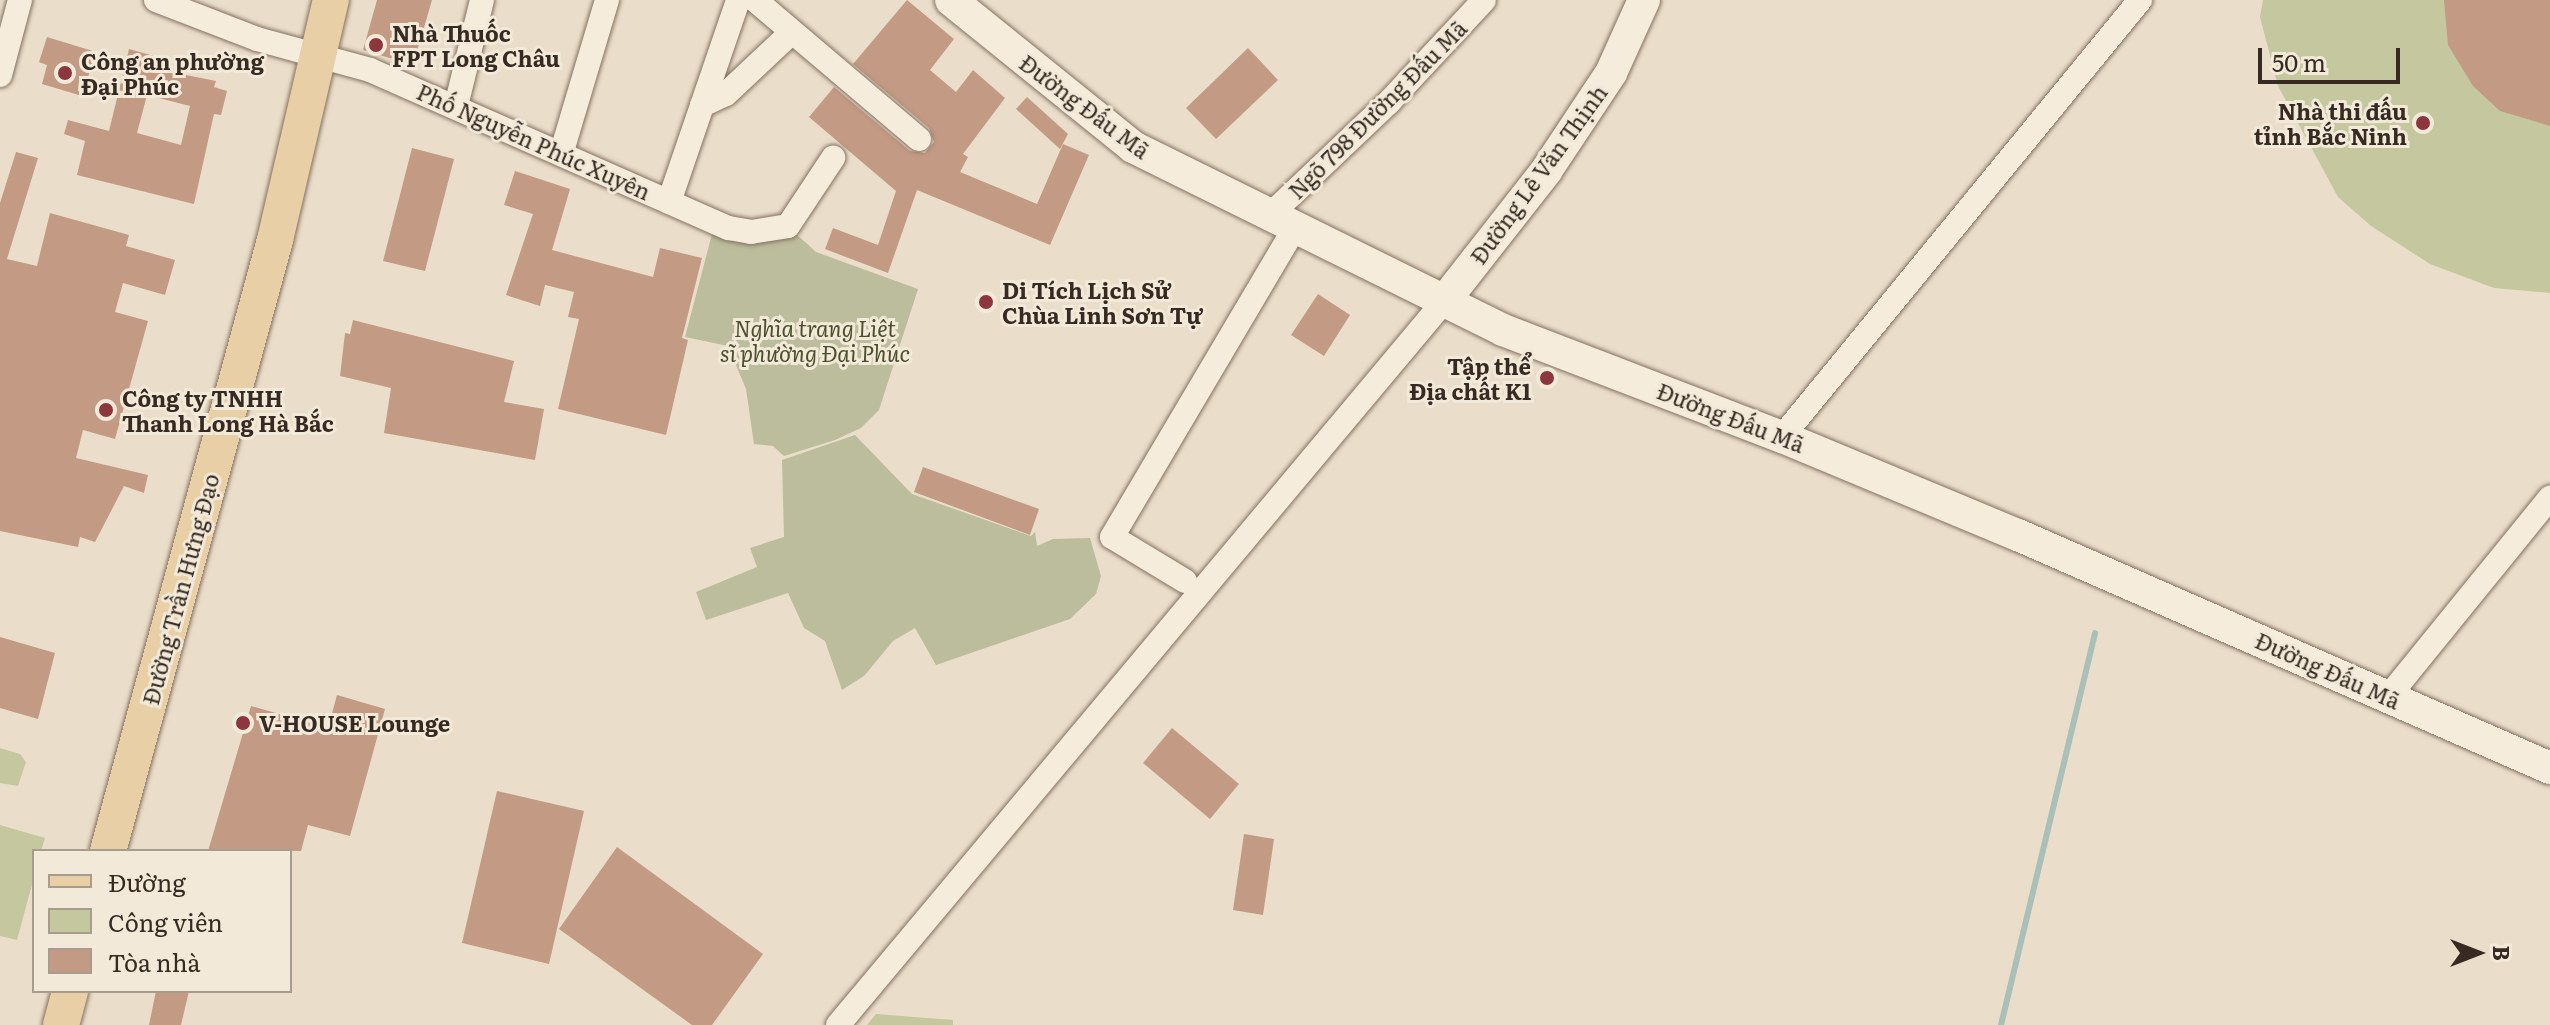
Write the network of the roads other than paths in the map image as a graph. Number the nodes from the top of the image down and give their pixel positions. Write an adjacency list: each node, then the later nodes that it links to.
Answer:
1 (20, 0): 14 (street)
2 (331, 0): 13 (main road, Đường Trần Hưng Đạo)
3 (482, 0): 16 (street)
4 (607, 0): 18 (street)
5 (738, 0): 15 (street)
6 (755, 0): 12 (street)
7 (951, 0): 21 (street, Đường Đấu Mã)
8 (1484, 0): 21 (street, Ngõ 798 Đường Đấu Mã)
9 (1644, 0): 22 (street, Đường Lê Văn Thịnh)
10 (2140, 0): 23 (street)
11 (162, 1): 13 (street, Phố Nguyễn Phúc Xuyên)
12 (791, 33): 15 (street); 17 (street)
13 (318, 53): 16 (street, Phố Nguyễn Phúc Xuyên); 28 (main road, Đường Trần Hưng Đạo)
14 (0, 75)
15 (702, 105): 20 (street)
16 (456, 106): 18 (street, Phố Nguyễn Phúc Xuyên)
17 (919, 139)
18 (562, 151): 20 (street, Phố Nguyễn Phúc Xuyên)
19 (833, 158): 20 (street, Phố Nguyễn Phúc Xuyên)
20 (669, 202)
21 (1282, 222): 22 (street, Đường Đấu Mã); 25 (street, Ngõ 798 Đường Đấu Mã)
22 (1445, 300): 23 (street, Đường Đấu Mã); 31 (street)
23 (1782, 437): 26 (street, Đường Đấu Mã)
24 (2550, 498): 26 (street)
25 (1185, 581)
26 (2388, 697): 27 (street, Đường Đấu Mã)
27 (2550, 768)
28 (109, 849)
29 (69, 993): 30 (main road)
30 (61, 1025)
31 (838, 1025)

